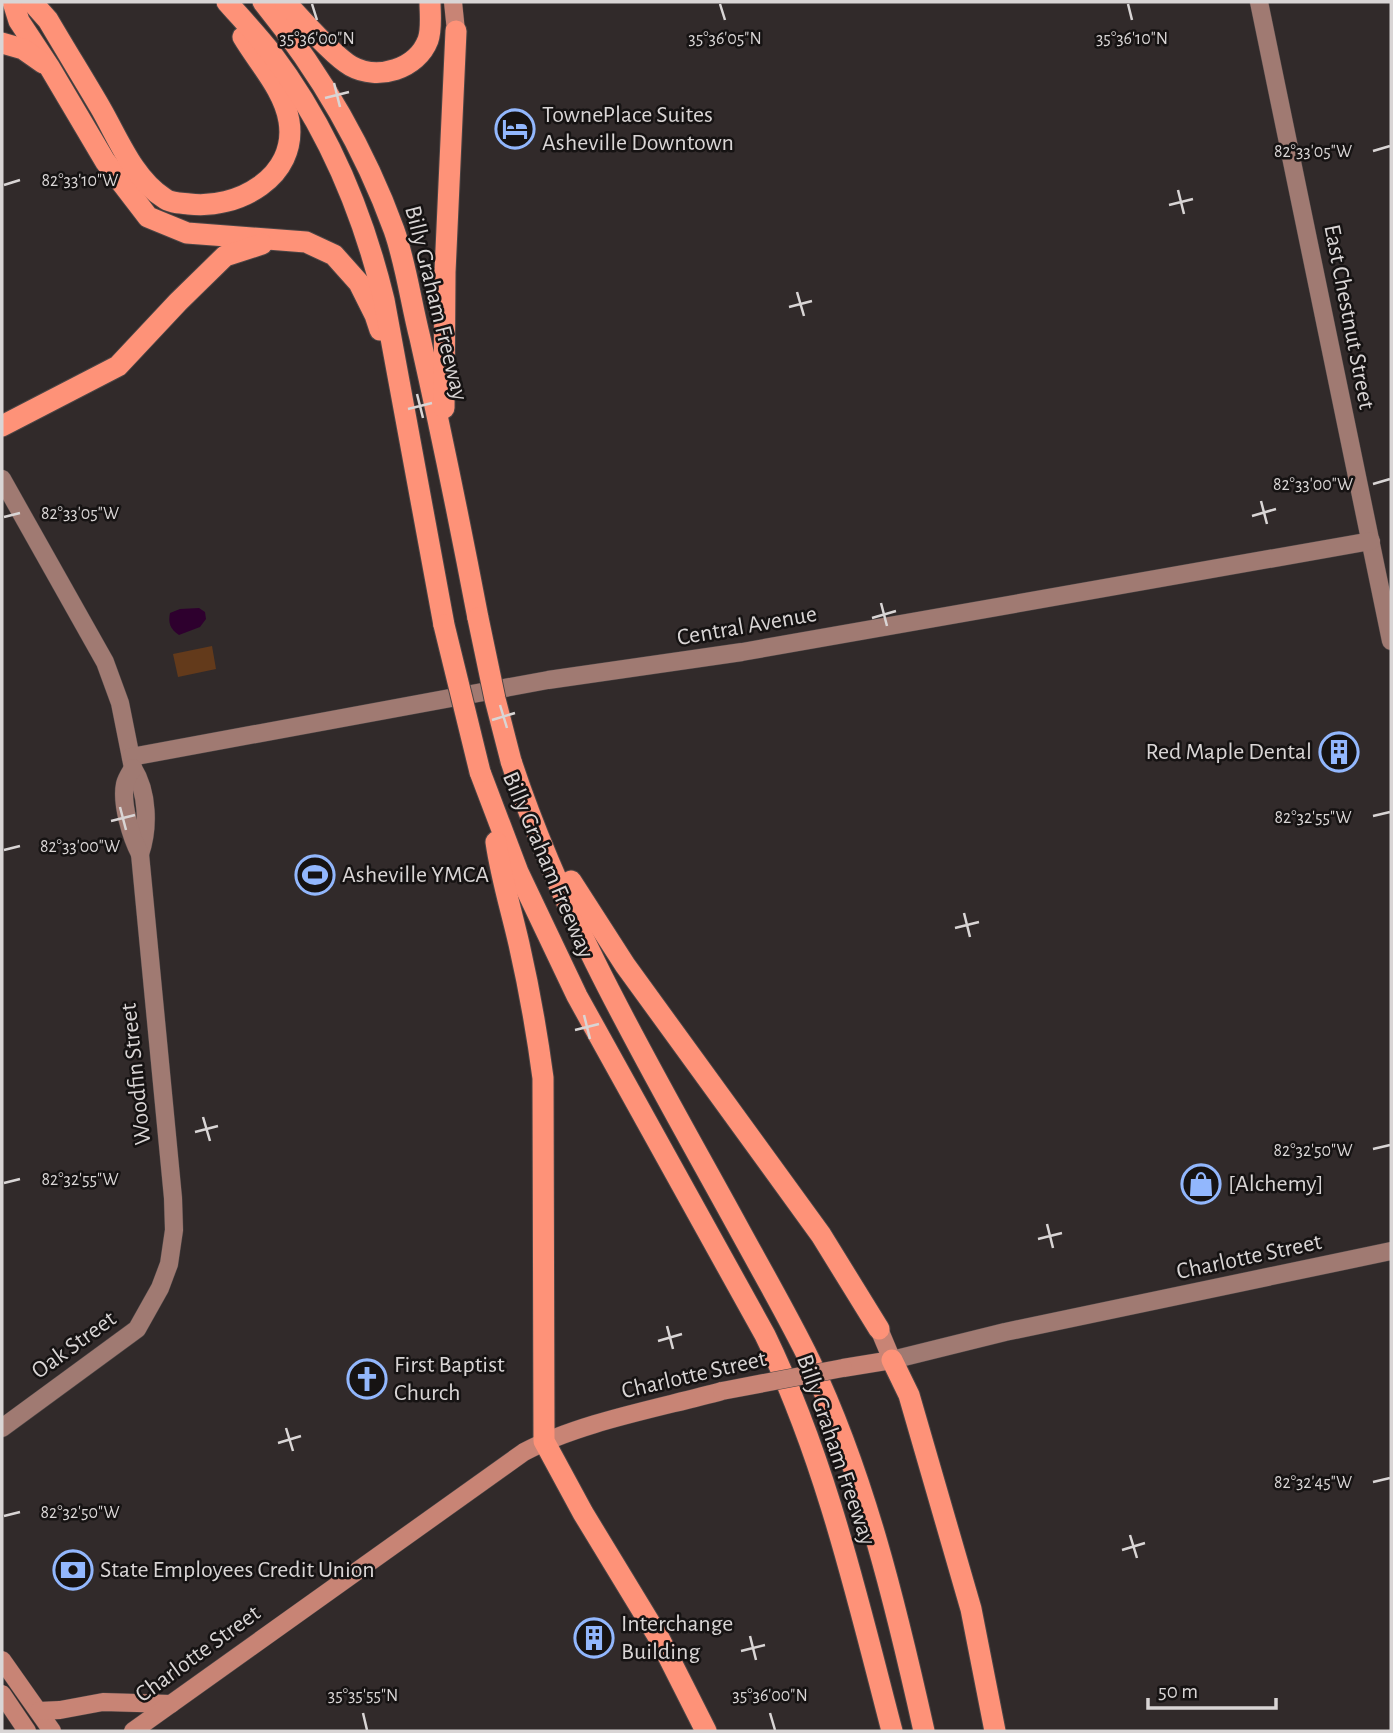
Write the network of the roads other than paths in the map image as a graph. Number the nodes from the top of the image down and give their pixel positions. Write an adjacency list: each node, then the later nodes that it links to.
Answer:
1 (13, 2): 12 (highway)
2 (32, 2): 9 (highway)
3 (225, 2): 9 (highway); 14 (highway, Billy Graham Freeway)
4 (263, 2): 16 (highway, Billy Graham Freeway)
5 (285, 2): 6 (highway)
6 (429, 2)
7 (453, 2): 10 (main road)
8 (1259, 2): 18 (street, East Chestnut Street)
9 (46, 11)
10 (456, 31): 16 (highway)
11 (2, 43): 12 (highway)
12 (50, 68): 13 (highway)
13 (273, 240): 14 (highway); 15 (highway)
14 (395, 366): 21 (highway, Billy Graham Freeway, bridge)
15 (2, 426)
16 (444, 442): 22 (highway, Billy Graham Freeway, bridge)
17 (2, 479): 20 (street, Woodfin Street)
18 (1371, 541): 19 (street, East Chestnut Street); 20 (street, Central Avenue)
19 (1391, 641)
20 (132, 763): 24 (street, Woodfin Street)
21 (489, 802): 28 (highway); 37 (highway, Billy Graham Freeway)
22 (528, 811): 25 (highway); 38 (highway, Billy Graham Freeway)
23 (1391, 1251): 26 (street, Charlotte Street)
24 (160, 1288): 27 (street, Oak Street)
25 (879, 1329): 26 (main road)
26 (892, 1360): 28 (main road, Charlotte Street, bridge); 39 (highway)
27 (2, 1428)
28 (544, 1441): 31 (main road, Charlotte Street); 36 (highway)
29 (2, 1660): 32 (main road)
30 (2, 1694): 33 (main road)
31 (171, 1704): 32 (main road); 35 (main road, Charlotte Street)
32 (39, 1710): 34 (main road)
33 (27, 1731)
34 (52, 1731)
35 (133, 1731)
36 (706, 1731)
37 (892, 1731)
38 (924, 1731)
39 (995, 1731)

